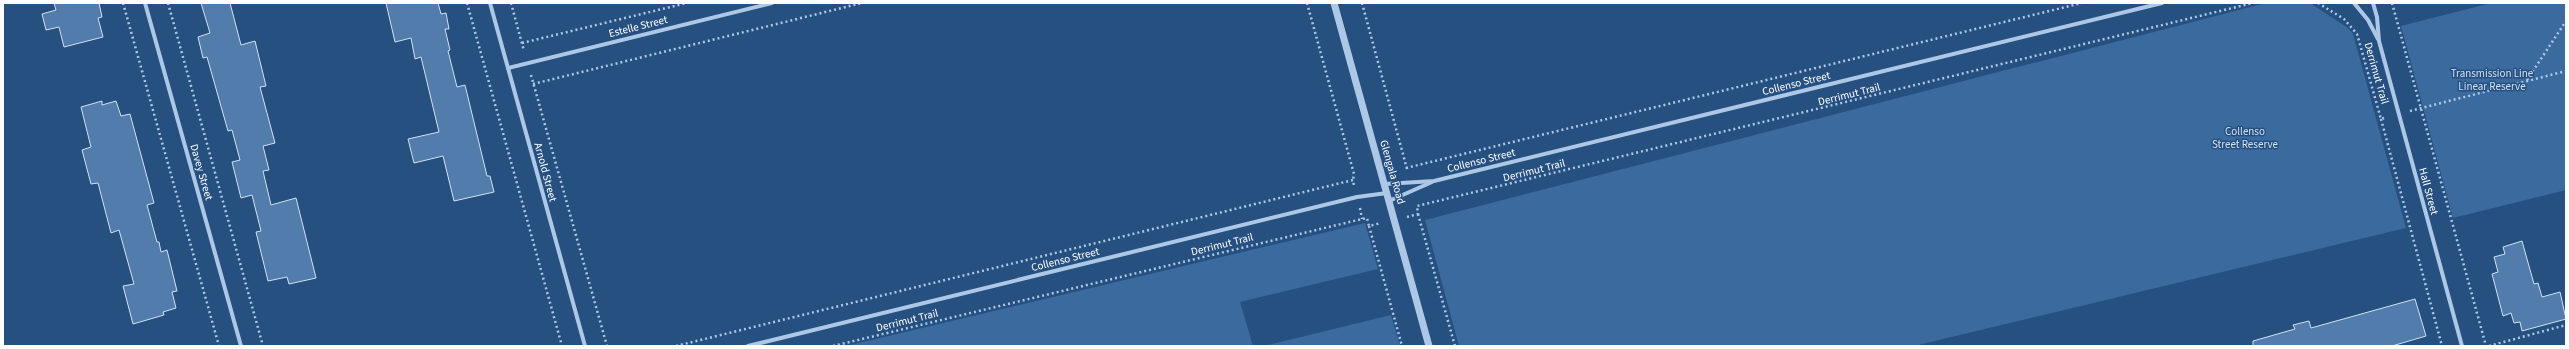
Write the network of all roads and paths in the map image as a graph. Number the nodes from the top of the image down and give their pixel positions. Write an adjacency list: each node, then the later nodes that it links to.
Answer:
1 (123, 3): 47 (path)
2 (145, 3): 48 (street, Davey Street)
3 (168, 3): 49 (path)
4 (467, 3): 50 (path)
5 (490, 3): 25 (street, Arnold Street)
6 (511, 3): 23 (path)
7 (687, 3): 23 (path)
8 (772, 3): 24 (street, Estelle Street)
9 (862, 3): 28 (path)
10 (1307, 3): 33 (path)
11 (1334, 3): 36 (street, Glengala Road)
12 (1362, 3): 32 (path)
13 (2082, 3): 32 (path)
14 (2162, 3): 34 (street, Collenso Street)
15 (2253, 3): 20 (path, Derrimut Trail)
16 (2318, 3): 31 (path, Derrimut Trail)
17 (2354, 3): 22 (street, Hall Street)
18 (2373, 3): 22 (street, Hall Street)
19 (2392, 3): 29 (path)
20 (2246, 4): 41 (path, Derrimut Trail)
21 (2566, 21): 27 (path)
22 (2380, 41): 30 (street, Hall Street)
23 (522, 43): 24 (path)
24 (527, 63): 25 (street, Estelle Street); 28 (path)
25 (508, 68): 51 (street, Arnold Street)
26 (2566, 71): 27 (path, Derrimut Trail)
27 (2527, 80): 29 (path, Derrimut Trail)
28 (533, 84): 52 (path)
29 (2421, 108): 30 (path, Derrimut Trail); 61 (path)
30 (2399, 114): 31 (path, Derrimut Trail); 60 (street, Hall Street)
31 (2381, 119): 59 (path)
32 (1406, 168): 35 (path)
33 (1353, 180): 39 (path); 53 (path)
34 (1434, 181): 35 (street, Collenso Street); 37 (street, Collenso Street)
35 (1410, 182): 36 (street, Collenso Street)
36 (1384, 184): 38 (street, Glengala Road)
37 (1413, 192): 40 (street, Collenso Street); 41 (path)
38 (1387, 193): 39 (street, Collenso Street); 40 (street, Glengala Road)
39 (1357, 197): 43 (path); 54 (street, Collenso Street)
40 (1389, 201): 44 (street, Glengala Road)
41 (1417, 206): 42 (path)
42 (1418, 214): 44 (path); 58 (path)
43 (1362, 219): 45 (path); 55 (path, Derrimut Trail)
44 (1394, 220): 45 (path); 57 (street, Glengala Road)
45 (1369, 226): 56 (path)
46 (2566, 325): 61 (path)
47 (219, 346)
48 (241, 346)
49 (263, 346)
50 (562, 346)
51 (585, 346)
52 (607, 346)
53 (676, 346)
54 (748, 346)
55 (833, 346)
56 (1402, 346)
57 (1429, 346)
58 (1455, 346)
59 (2442, 346)
60 (2462, 346)
61 (2487, 346)

